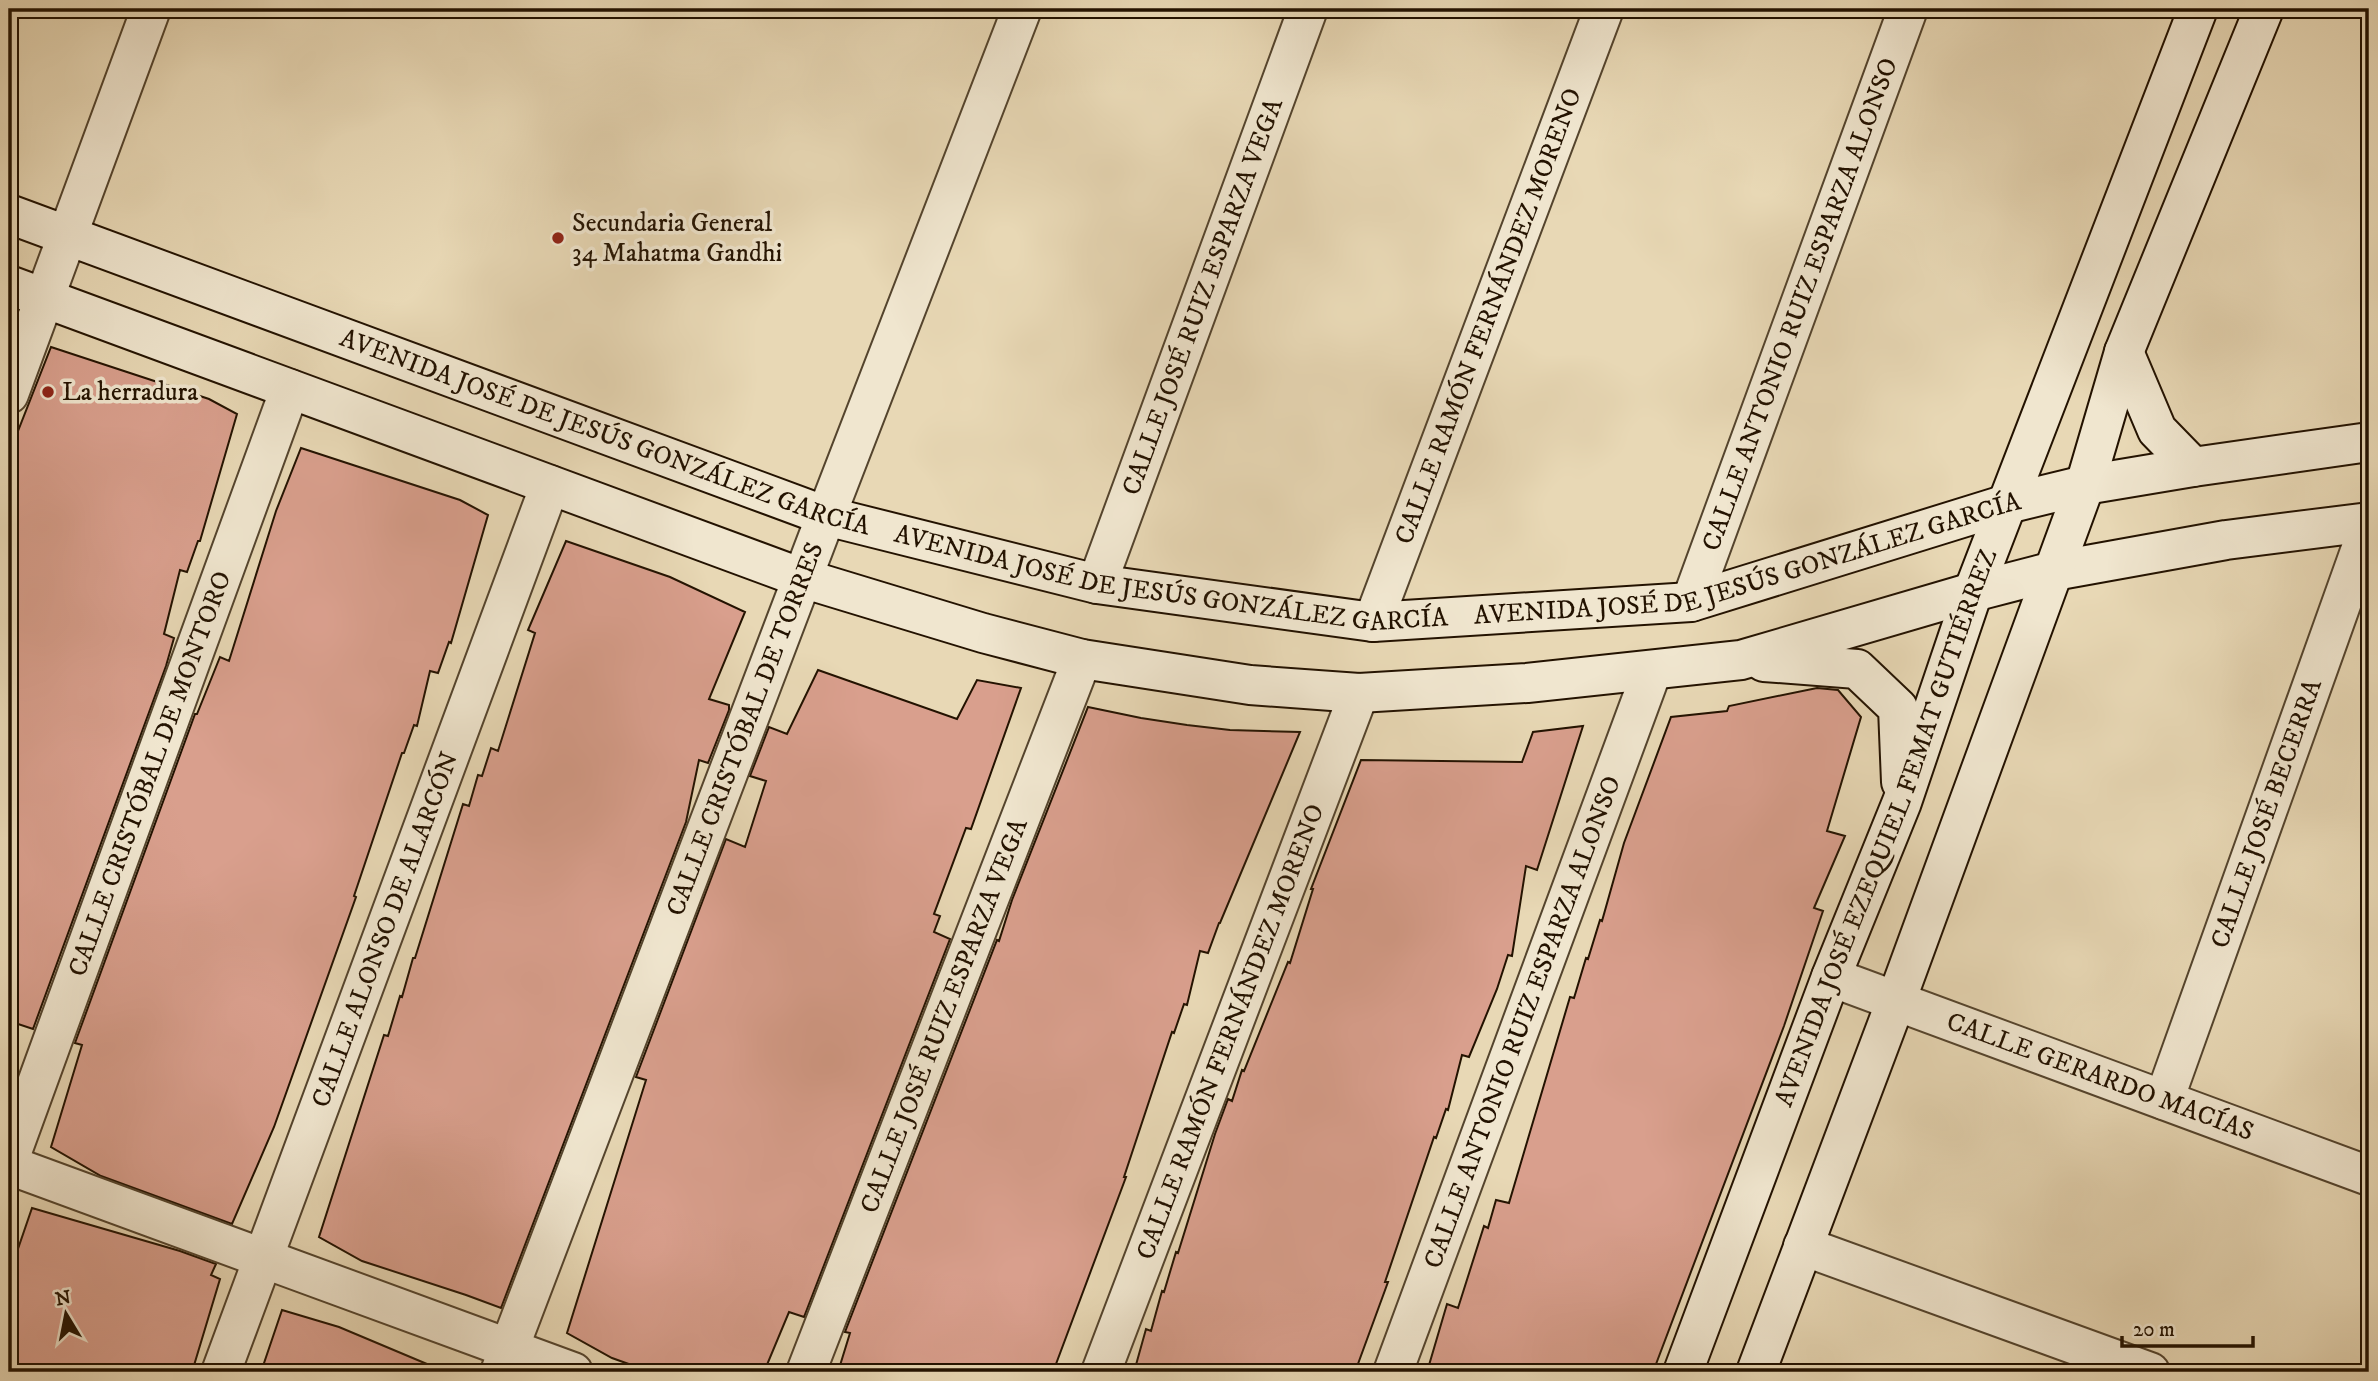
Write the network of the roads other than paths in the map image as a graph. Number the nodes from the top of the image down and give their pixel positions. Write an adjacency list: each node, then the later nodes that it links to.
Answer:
1 (151, 9): 9 (street)
2 (1022, 9): 20 (street, CALLE CRISTÓBAL DE TORRES)
3 (1308, 9): 24 (street, CALLE JOSÉ RUIZ ESPARZA VEGA)
4 (1604, 9): 27 (street, CALLE RAMÓN FERNÁNDEZ MORENO)
5 (1908, 9): 26 (street, CALLE ANTONIO RUIZ ESPARZA ALONSO)
6 (2198, 9): 19 (street, AVENIDA JOSÉ EZEQUIEL FEMAT GUTIÉRREZ)
7 (2264, 9): 12 (street)
8 (9, 214): 9 (street, AVENIDA JOSÉ DE JESÚS GONZÁLEZ GARCÍA)
9 (67, 236): 11 (street); 20 (street, AVENIDA JOSÉ DE JESÚS GONZÁLEZ GARCÍA)
10 (9, 285): 11 (street)
11 (44, 298): 13 (street); 14 (street)
12 (2124, 352): 16 (street); 18 (street)
13 (290, 389): 17 (street); 36 (street, CALLE CRISTÓBAL DE MONTORO)
14 (9, 394)
15 (2369, 442): 16 (street, AVENIDA JOSÉ DE JESÚS GONZÁLEZ GARCÍA)
16 (2193, 467): 18 (street, AVENIDA JOSÉ DE JESÚS GONZÁLEZ GARCÍA)
17 (550, 485): 23 (street); 39 (street, CALLE ALONSO DE ALARCÓN)
18 (2085, 485): 19 (street, AVENIDA JOSÉ DE JESÚS GONZÁLEZ GARCÍA); 22 (street)
19 (2007, 504): 25 (street, AVENIDA JOSÉ EZEQUIEL FEMAT GUTIÉRREZ); 26 (street, AVENIDA JOSÉ DE JESÚS GONZÁLEZ GARCÍA)
20 (825, 516): 23 (street, CALLE CRISTÓBAL DE TORRES); 24 (street, AVENIDA JOSÉ DE JESÚS GONZÁLEZ GARCÍA)
21 (2369, 524): 22 (street); 35 (street, CALLE JOSÉ BECERRA)
22 (2054, 571): 25 (street); 34 (street)
23 (802, 578): 28 (street); 40 (street, CALLE CRISTÓBAL DE TORRES)
24 (1097, 584): 27 (street, AVENIDA JOSÉ DE JESÚS GONZÁLEZ GARCÍA)
25 (1973, 592): 29 (street); 32 (street, AVENIDA JOSÉ EZEQUIEL FEMAT GUTIÉRREZ)
26 (1691, 602): 27 (street, AVENIDA JOSÉ DE JESÚS GONZÁLEZ GARCÍA)
27 (1373, 622)
28 (1082, 659): 31 (street); 43 (street, CALLE JOSÉ RUIZ ESPARZA VEGA)
29 (1741, 660): 30 (street); 32 (street)
30 (1652, 671): 31 (street); 45 (street, CALLE ANTONIO RUIZ ESPARZA ALONSO)
31 (1359, 692): 44 (street, CALLE RAMÓN FERNÁNDEZ MORENO)
32 (1902, 802): 33 (street, AVENIDA JOSÉ EZEQUIEL FEMAT GUTIÉRREZ)
33 (1831, 977): 34 (street, CALLE GERARDO MACÍAS); 46 (street, AVENIDA JOSÉ EZEQUIEL FEMAT GUTIÉRREZ)
34 (1896, 1001): 35 (street, CALLE GERARDO MACÍAS); 38 (street)
35 (2164, 1100): 37 (street, CALLE GERARDO MACÍAS)
36 (9, 1162): 39 (street)
37 (2369, 1176)
38 (1803, 1246): 47 (street); 48 (street)
39 (264, 1258): 40 (street); 41 (street, CALLE ALONSO DE ALARCÓN)
40 (504, 1360): 42 (street)
41 (222, 1372)
42 (573, 1372)
43 (806, 1372)
44 (1101, 1372)
45 (1393, 1372)
46 (1683, 1372)
47 (1756, 1372)
48 (2150, 1372)

